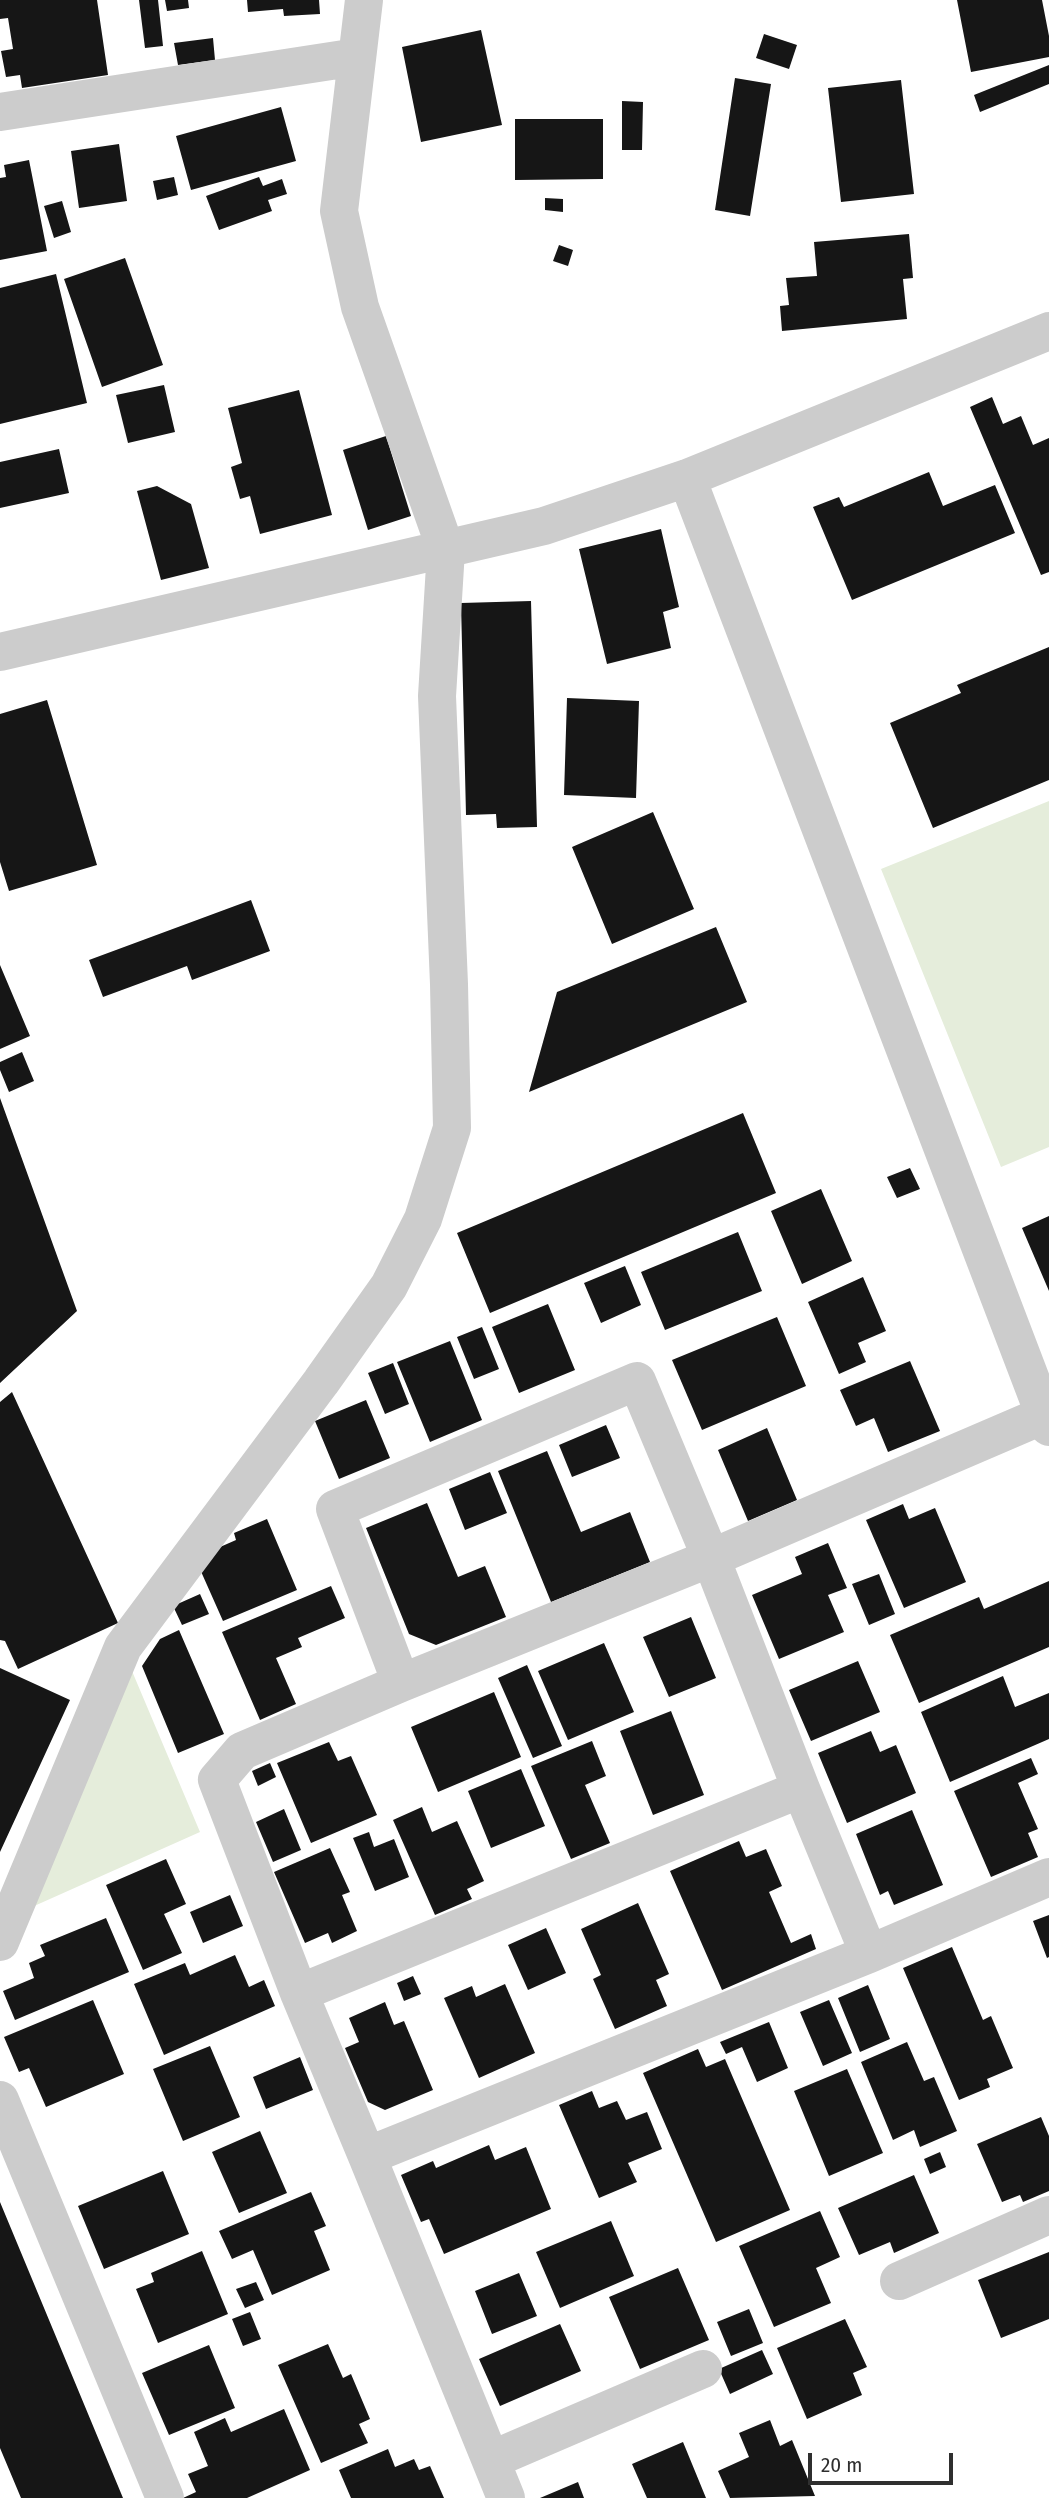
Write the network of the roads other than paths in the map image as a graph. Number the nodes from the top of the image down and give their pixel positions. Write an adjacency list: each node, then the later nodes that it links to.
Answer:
1 (364, 0): 2 (street)
2 (357, 57): 3 (street); 6 (street)
3 (0, 112)
4 (1049, 331): 5 (street)
5 (687, 478): 6 (street); 8 (street)
6 (446, 550): 7 (street); 13 (street)
7 (0, 652)
8 (1046, 1421): 9 (street)
9 (711, 1558): 10 (street); 10 (street); 11 (street)
10 (401, 1683): 15 (street)
11 (801, 1789): 14 (street); 15 (street)
12 (1049, 1877): 14 (street)
13 (0, 1942)
14 (869, 1954): 17 (street)
15 (299, 1993): 17 (street)
16 (0, 2099): 22 (street)
17 (368, 2156): 21 (street)
18 (1049, 2215): 19 (street)
19 (899, 2281)
20 (703, 2369): 21 (street)
21 (491, 2460): 23 (street)
22 (164, 2498)
23 (506, 2498)

